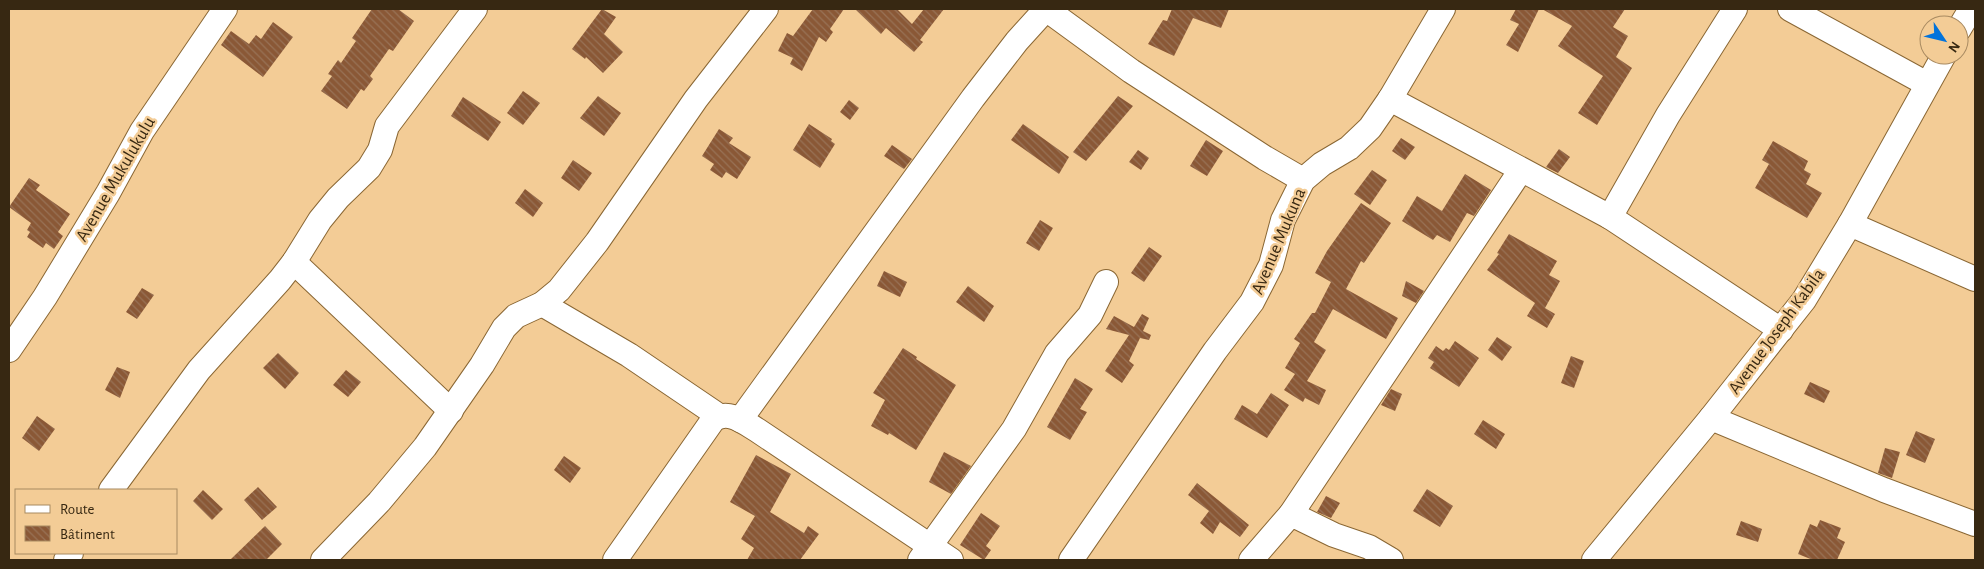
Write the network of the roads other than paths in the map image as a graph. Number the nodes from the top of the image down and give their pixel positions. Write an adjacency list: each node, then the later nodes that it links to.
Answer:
1 (224, 9): 20 (street, Avenue Mukulukulu)
2 (475, 9): 15 (street)
3 (766, 9): 18 (street)
4 (1046, 9): 12 (street); 22 (street)
5 (1443, 9): 10 (street, Avenue Mukuna)
6 (1735, 9): 13 (street)
7 (1790, 9): 9 (street)
8 (1938, 65): 9 (street, Avenue Joseph Kabila)
9 (1926, 84): 14 (street, Avenue Joseph Kabila)
10 (1390, 99): 11 (street); 12 (street, Avenue Mukuna)
11 (1521, 170): 13 (street); 25 (street)
12 (1304, 180): 31 (street, Avenue Mukuna)
13 (1610, 217): 19 (street)
14 (1850, 224): 16 (street); 19 (street, Avenue Joseph Kabila)
15 (294, 262): 21 (street); 24 (street)
16 (1975, 278)
17 (1106, 282): 27 (street)
18 (542, 304): 21 (street); 22 (street)
19 (1782, 330): 23 (street, Avenue Joseph Kabila)
20 (9, 350)
21 (451, 411): 28 (street)
22 (729, 418): 27 (street); 29 (street)
23 (1711, 418): 26 (street); 34 (street, Avenue Joseph Kabila)
24 (112, 489)
25 (1291, 514): 32 (street); 33 (street)
26 (1975, 524)
27 (925, 553): 30 (street)
28 (323, 560)
29 (615, 560)
30 (951, 560)
31 (1071, 560)
32 (1251, 560)
33 (1391, 560)
34 (1594, 560)

